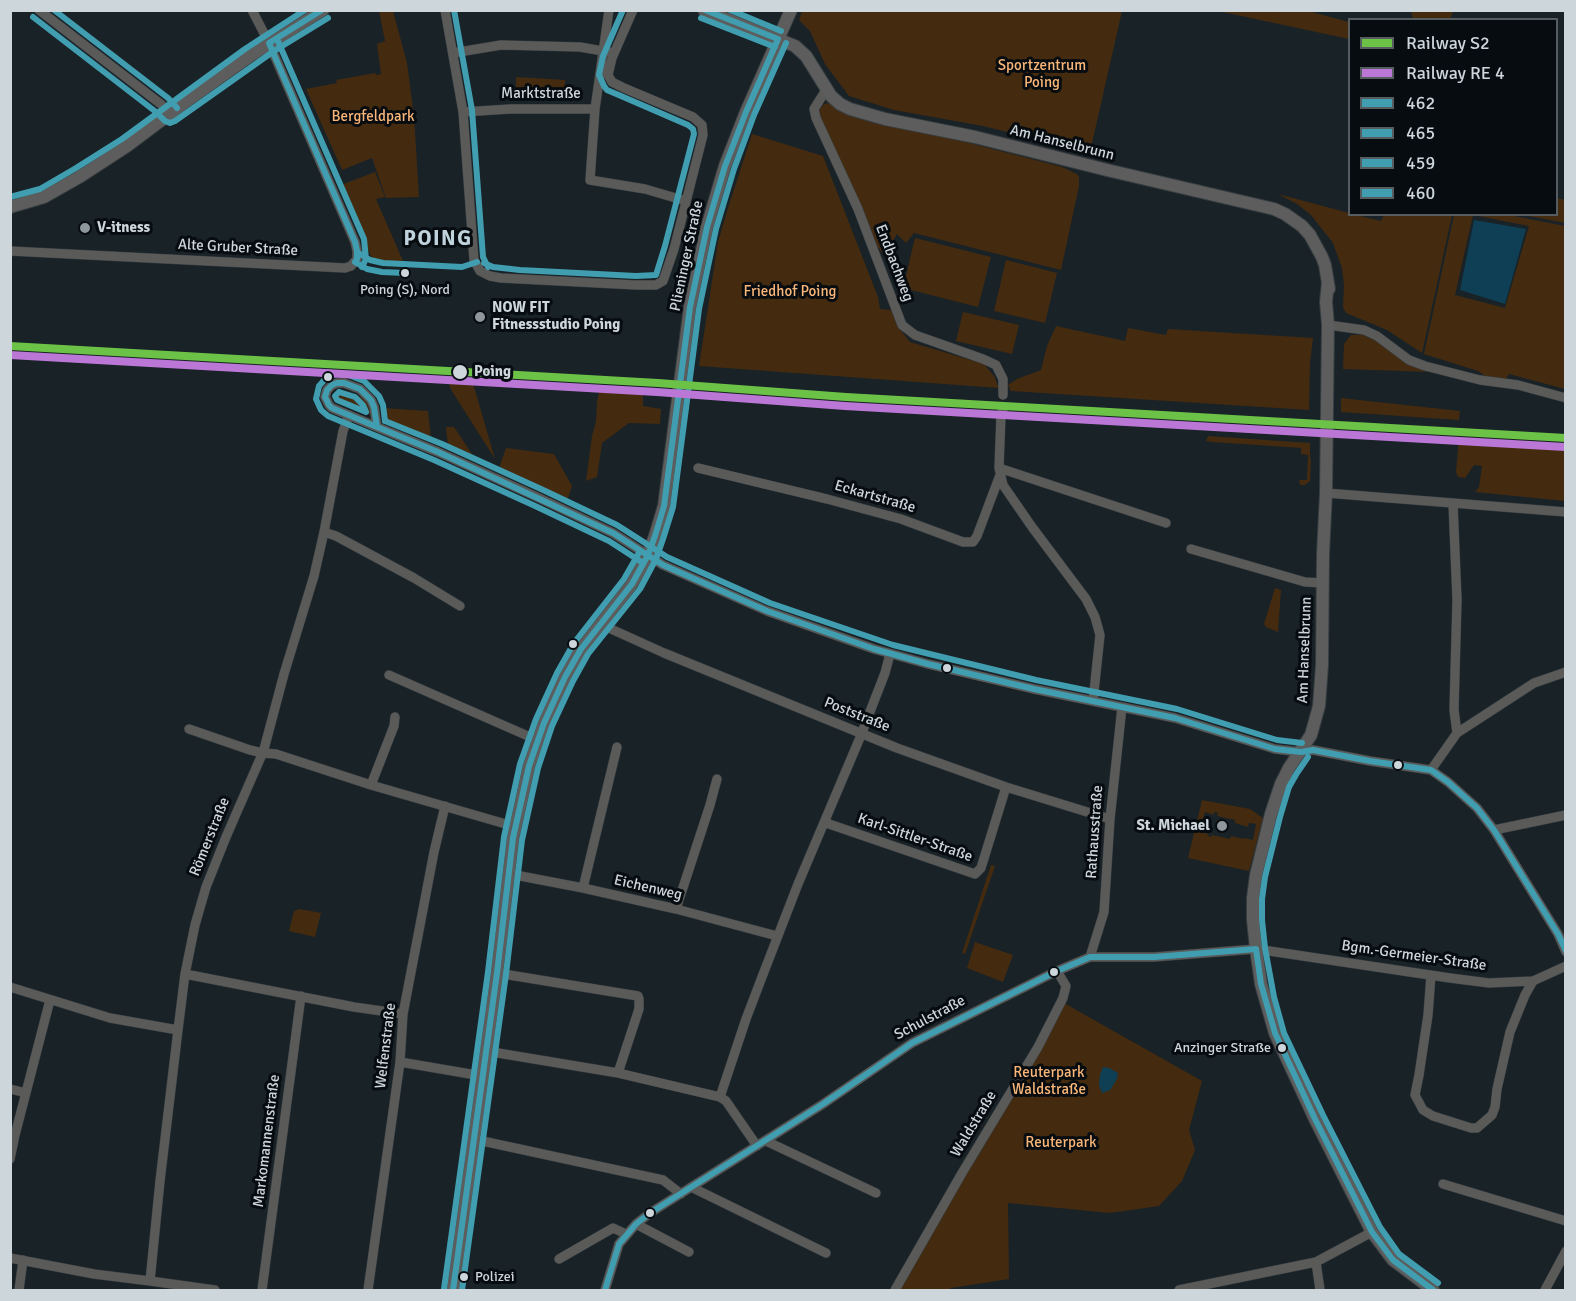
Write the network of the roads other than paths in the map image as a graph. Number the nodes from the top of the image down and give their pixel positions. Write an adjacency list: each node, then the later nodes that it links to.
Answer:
1 (39, 10): 17 (street)
2 (252, 10): 10 (street)
3 (323, 10): 10 (street)
4 (446, 10): 12 (street)
5 (609, 10): 11 (street)
6 (633, 10): 13 (street)
7 (704, 10): 9 (street, Am Hanselbrunn)
8 (791, 10): 9 (street, Plieninger Straße)
9 (778, 39): 14 (street, Am Hanselbrunn); 35 (street, Plieninger Straße)
10 (269, 43): 17 (street); 20 (street, Alte Gruber Straße)
11 (603, 50): 12 (street); 13 (street); 15 (street)
12 (453, 53): 16 (street)
13 (614, 53): 18 (street)
14 (826, 90): 21 (street, Am Hanselbrunn); 22 (street, Endbachweg)
15 (595, 109): 16 (street, Marktstraße); 18 (street, Marktstraße)
16 (463, 112): 18 (street)
17 (170, 114): 19 (street)
18 (686, 201)
19 (10, 207)
20 (10, 251)
21 (1328, 325): 23 (street); 29 (street, Am Hanselbrunn)
22 (1003, 396)
23 (1566, 398)
24 (1003, 409): 28 (street)
25 (349, 415): 26 (street); 26 (street); 33 (street, Römerstraße)
26 (377, 427): 35 (street)
27 (698, 468): 28 (street, Eckartstraße)
28 (999, 471): 32 (street); 42 (street)
29 (1326, 493): 30 (street); 36 (street, Am Hanselbrunn)
30 (1453, 503): 31 (street); 46 (street)
31 (1566, 512)
32 (1166, 523)
33 (324, 532): 37 (street); 51 (street, Römerstraße)
34 (1191, 549): 36 (street, Am Hanselbrunn)
35 (648, 555): 38 (street, Plieninger Straße); 39 (street)
36 (1323, 583): 50 (street, Am Hanselbrunn)
37 (460, 606)
38 (600, 624): 47 (street, Poststraße); 48 (street, Plieninger Straße)
39 (890, 654): 42 (street); 47 (street)
40 (1566, 672): 46 (street)
41 (389, 675): 48 (street)
42 (1093, 701): 43 (street)
43 (1122, 707): 50 (street); 58 (street, Rathausstraße)
44 (394, 717): 54 (street)
45 (189, 729): 51 (street)
46 (1456, 733): 52 (street)
47 (862, 734): 55 (street, Poststraße); 59 (street)
48 (537, 740): 60 (street, Plieninger Straße)
49 (617, 747): 63 (street)
50 (1301, 752): 52 (street); 66 (street)
51 (263, 753): 54 (street); 72 (street, Römerstraße)
52 (1431, 770): 61 (street)
53 (717, 779): 64 (street)
54 (371, 785): 56 (street)
55 (1006, 787): 58 (street, Poststraße); 59 (street, Karl-Sittler-Straße)
56 (445, 806): 60 (street); 78 (street, Welfenstraße)
57 (1566, 815): 61 (street)
58 (1110, 819): 68 (street, Rathausstraße)
59 (826, 821): 65 (street)
60 (516, 826): 62 (street, Plieninger Straße)
61 (1494, 830): 67 (street)
62 (510, 874): 63 (street, Eichenweg); 71 (street, Plieninger Straße)
63 (583, 888): 64 (street, Eichenweg)
64 (676, 909): 65 (street, Eichenweg)
65 (777, 936): 86 (street)
66 (1256, 949): 68 (street, Schulstraße); 73 (street, Bgm.-Germeier-Straße); 96 (street)
67 (1566, 952)
68 (1090, 957): 70 (street, Schulstraße)
69 (1566, 966): 74 (street, Bgm.-Germeier-Straße)
70 (1057, 971): 88 (street, Schulstraße); 112 (street, Waldstraße)
71 (497, 973): 80 (street, Plieninger Straße); 82 (street)
72 (185, 974): 76 (street); 79 (street, Römerstraße)
73 (1431, 975): 74 (street, Bgm.-Germeier-Straße); 74 (street)
74 (1533, 981)
75 (10, 987): 77 (street)
76 (301, 996): 78 (street); 108 (street, Markomannenstraße)
77 (50, 1000): 79 (street); 85 (street)
78 (404, 1014): 81 (street, Welfenstraße)
79 (178, 1030): 105 (street, Römerstraße)
80 (486, 1051): 82 (street); 83 (street, Plieninger Straße)
81 (400, 1062): 83 (street); 109 (street, Welfenstraße)
82 (618, 1073): 86 (street)
83 (482, 1076): 87 (street, Plieninger Straße)
84 (10, 1089): 85 (street)
85 (26, 1093): 89 (street)
86 (720, 1097): 88 (street)
87 (473, 1139): 93 (street); 110 (street, Plieninger Straße)
88 (761, 1144): 91 (street, Schulstraße); 92 (street)
89 (10, 1159)
90 (1443, 1184): 94 (street)
91 (691, 1187): 93 (street, Schulstraße); 100 (street)
92 (876, 1193)
93 (681, 1194): 95 (street, Schulstraße)
94 (1566, 1221)
95 (636, 1224): 97 (street, Schulstraße); 99 (street)
96 (1372, 1232): 104 (street); 115 (street)
97 (627, 1234): 102 (street); 111 (street, Schulstraße)
98 (1566, 1251): 116 (street)
99 (689, 1252)
100 (826, 1253)
101 (10, 1258): 103 (street)
102 (559, 1259)
103 (23, 1260): 105 (street); 106 (street)
104 (1316, 1262): 113 (street); 114 (street)
105 (150, 1281): 107 (street)
106 (19, 1290)
107 (215, 1290)
108 (262, 1290)
109 (368, 1290)
110 (453, 1290)
111 (605, 1290)
112 (895, 1290)
113 (1179, 1290)
114 (1320, 1290)
115 (1432, 1290)
116 (1545, 1290)

